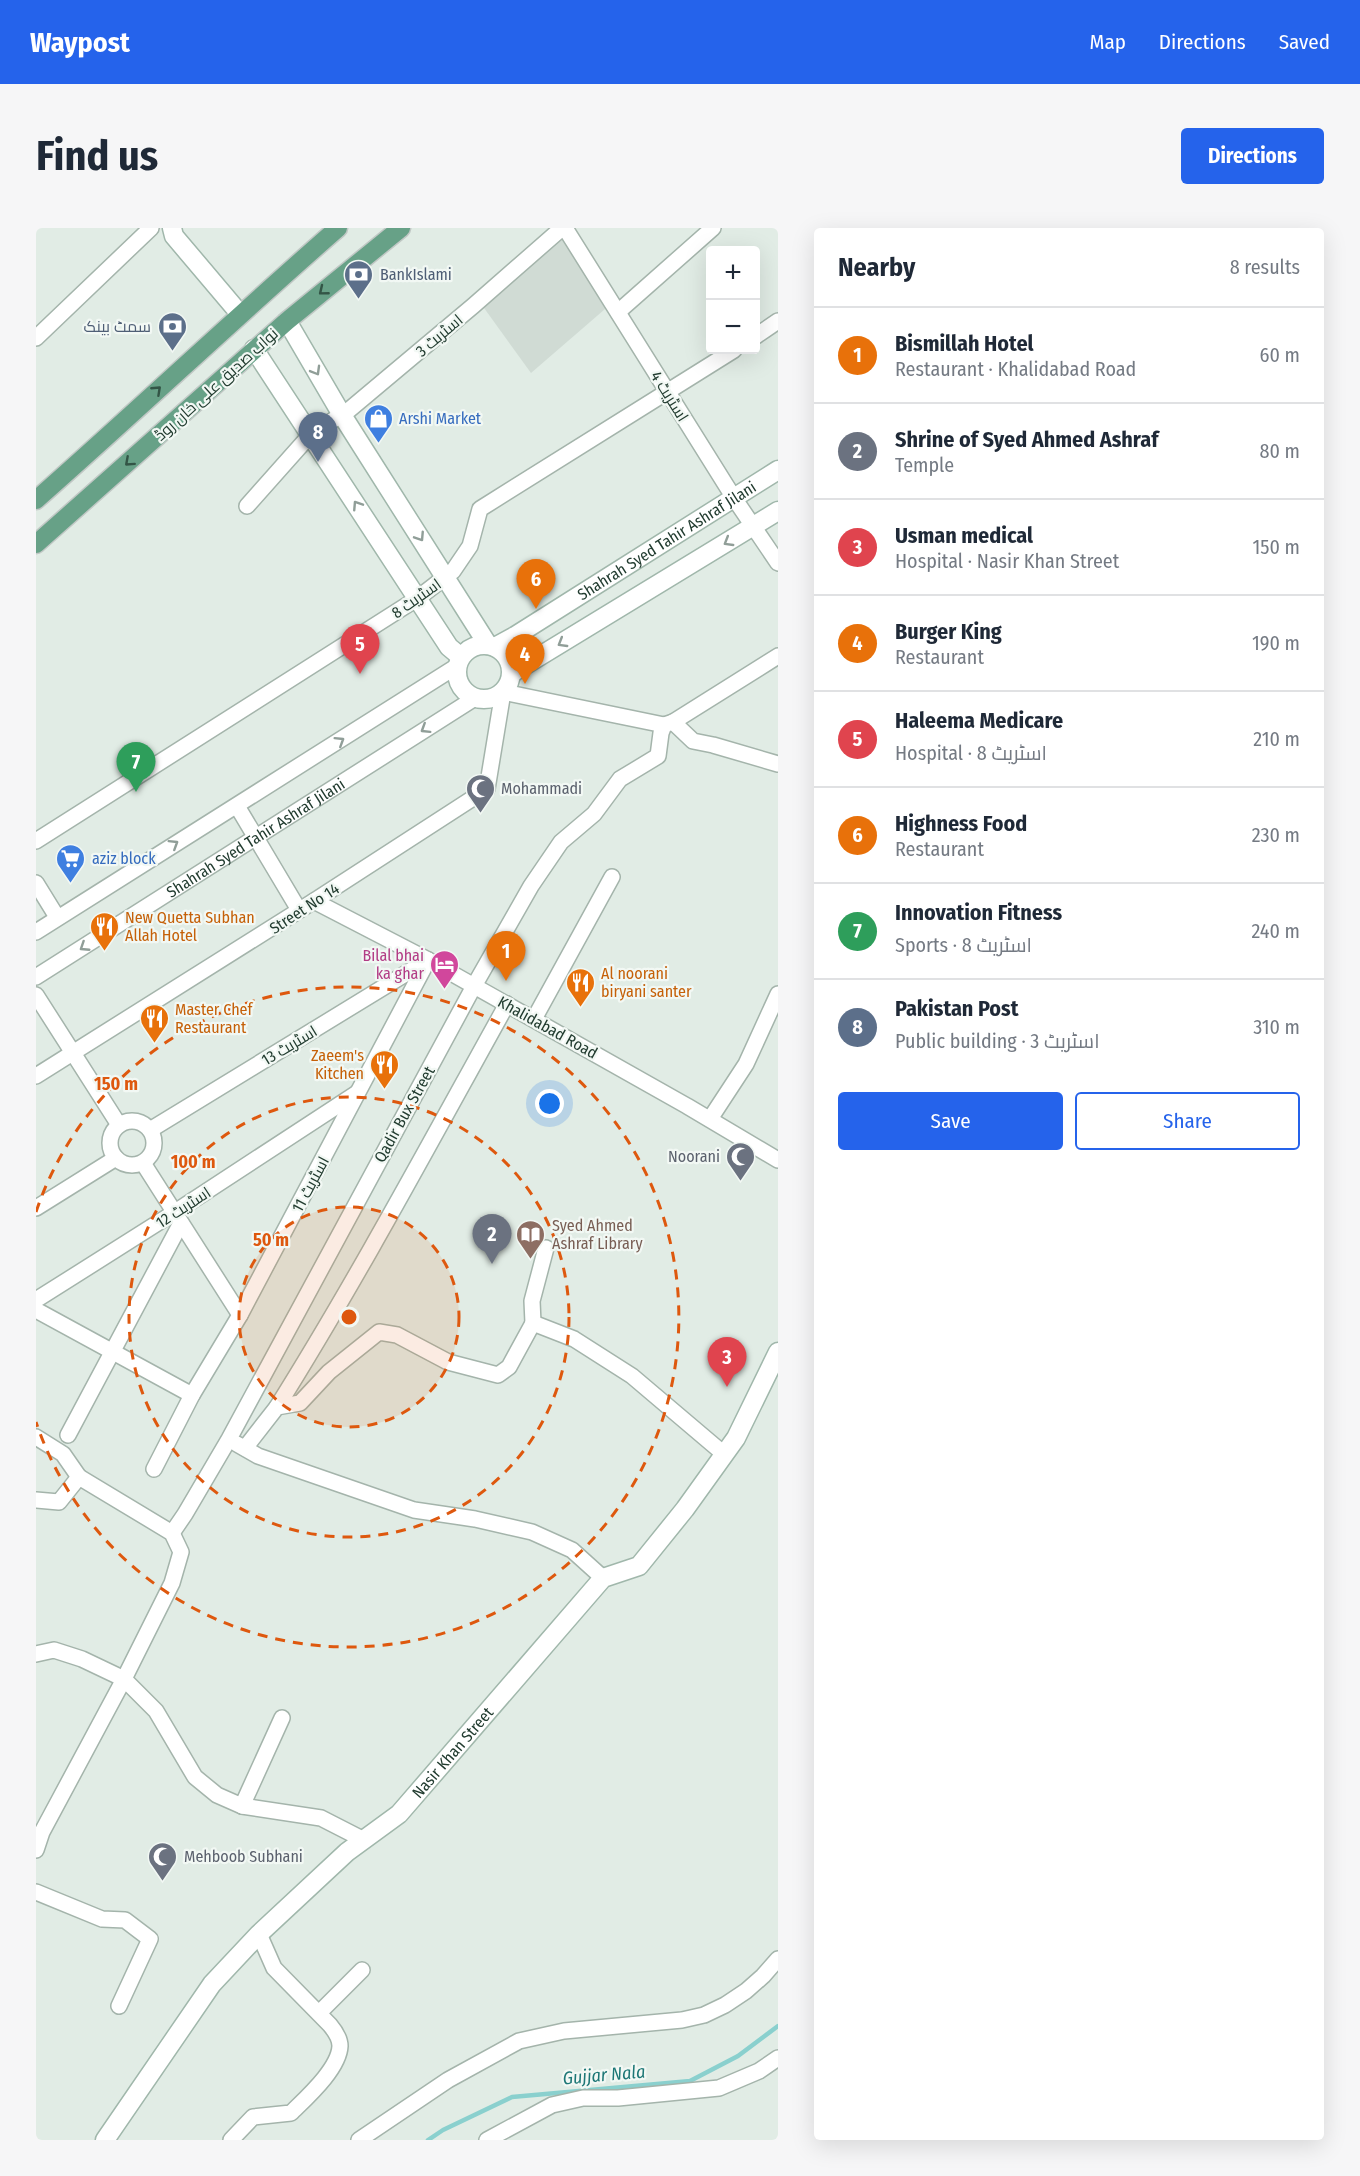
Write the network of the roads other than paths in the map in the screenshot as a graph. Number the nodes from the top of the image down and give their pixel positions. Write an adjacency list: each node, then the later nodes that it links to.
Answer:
1 (153, 228): 6 (street); 12 (street)
2 (338, 228): 8 (main road, نواب صدیق علی خان روڈ)
3 (401, 228): 9 (main road, نواب صدیق علی خان روڈ, one-way to 9)
4 (563, 228): 7 (street, اسٹریٹ 4); 16 (street, اسٹریٹ 3)
5 (713, 228): 7 (street)
6 (173, 232): 8 (street)
7 (618, 312): 15 (street, اسٹریٹ 4)
8 (240, 314): 20 (main road, نواب صدیق علی خان روڈ, one-way to 8)
9 (287, 321): 13 (main road, نواب صدیق علی خان روڈ); 16 (street, one-way to 16)
10 (778, 321): 11 (street)
11 (760, 333)
12 (37, 338)
13 (254, 349): 17 (street); 24 (main road, نواب صدیق علی خان روڈ, one-way to 24)
14 (728, 354): 15 (street, اسٹریٹ 8)
15 (668, 392): 19 (street, اسٹریٹ 4); 26 (street, اسٹریٹ 8)
16 (342, 415): 17 (street, اسٹریٹ 3); 26 (street, one-way to 26)
17 (311, 434): 21 (street, اسٹریٹ 3); 27 (street, one-way to 17)
18 (778, 470): 19 (street, Shahrah Syed Tahir Ashraf Jilani)
19 (734, 498): 23 (street, اسٹریٹ 4); 28 (street, Shahrah Syed Tahir Ashraf Jilani)
20 (36, 500)
21 (247, 506)
22 (778, 511): 23 (street, Shahrah Syed Tahir Ashraf Jilani)
23 (754, 526): 25 (street, اسٹریٹ 4); 31 (street, Shahrah Syed Tahir Ashraf Jilani, one-way to 31)
24 (36, 544)
25 (778, 563)
26 (445, 577): 27 (street, اسٹریٹ 8); 28 (street)
27 (418, 598): 30 (street); 38 (street, اسٹریٹ 8)
28 (491, 646): 30 (street); 31 (street)
29 (778, 656): 34 (street)
30 (459, 661): 33 (street); 36 (street, one-way to 30)
31 (512, 673): 32 (street)
32 (503, 692): 33 (street); 34 (street); 41 (street, Street No 14)
33 (475, 698): 37 (street, Shahrah Syed Tahir Ashraf Jilani, one-way to 37)
34 (669, 723): 35 (street); 47 (street, Qadir Bux Street)
35 (778, 764)
36 (237, 806): 37 (street); 43 (street, one-way to 36)
37 (255, 837): 42 (street); 46 (street, Shahrah Syed Tahir Ashraf Jilani, one-way to 46)
38 (36, 841)
39 (612, 877): 51 (street)
40 (36, 883): 43 (street)
41 (314, 902): 42 (street, Street No 14); 45 (street, Khalidabad Road)
42 (299, 910): 52 (street, Street No 14)
43 (57, 917): 44 (street)
44 (36, 932)
45 (428, 960): 47 (street, Khalidabad Road); 54 (street, اسٹریٹ 11); 57 (street, اسٹریٹ 13)
46 (36, 977)
47 (474, 986): 50 (street, Khalidabad Road); 74 (street, Qadir Bux Street)
48 (36, 994): 52 (street)
49 (778, 994): 55 (street)
50 (507, 1004): 51 (street, Khalidabad Road); 71 (street)
51 (534, 1019): 55 (street, Khalidabad Road)
52 (73, 1053): 53 (street, Street No 14); 56 (street)
53 (36, 1076)
54 (359, 1091): 62 (street, اسٹریٹ 12); 66 (street, اسٹریٹ 11)
55 (710, 1119): 59 (street, Khalidabad Road)
56 (119, 1125): 57 (street); 58 (street)
57 (150, 1130): 60 (street)
58 (116, 1158): 60 (street); 61 (street)
59 (778, 1160)
60 (143, 1163): 62 (street)
61 (36, 1208)
62 (178, 1218): 64 (street, اسٹریٹ 12); 66 (street); 68 (street)
63 (546, 1248): 67 (street)
64 (36, 1300)
65 (36, 1310): 68 (street)
66 (240, 1316): 70 (street, اسٹریٹ 11)
67 (533, 1323): 71 (street); 76 (street)
68 (112, 1351): 70 (street); 72 (street)
69 (778, 1352): 76 (street)
70 (192, 1395): 77 (street, اسٹریٹ 11)
71 (277, 1407): 75 (street)
72 (68, 1435)
73 (36, 1437): 78 (street)
74 (229, 1439): 75 (street); 80 (street, Qadir Bux Street)
75 (245, 1448): 81 (street)
76 (724, 1454): 81 (street)
77 (154, 1469)
78 (79, 1477): 79 (street); 80 (street)
79 (36, 1500)
80 (172, 1533): 83 (street)
81 (603, 1578): 86 (street, Nasir Khan Street)
82 (36, 1654): 83 (street)
83 (124, 1679): 85 (street); 87 (street)
84 (282, 1718): 85 (street)
85 (242, 1806): 86 (street)
86 (364, 1840): 89 (street, Nasir Khan Street)
87 (36, 1850)
88 (36, 1892): 92 (street)
89 (259, 1934): 93 (street); 95 (street, Nasir Khan Street)
90 (778, 1959): 97 (street)
91 (362, 1970): 93 (street)
92 (119, 2006)
93 (319, 2013): 96 (street)
94 (778, 2058): 98 (street)
95 (105, 2140)
96 (231, 2140)
97 (359, 2140)
98 (487, 2140)

